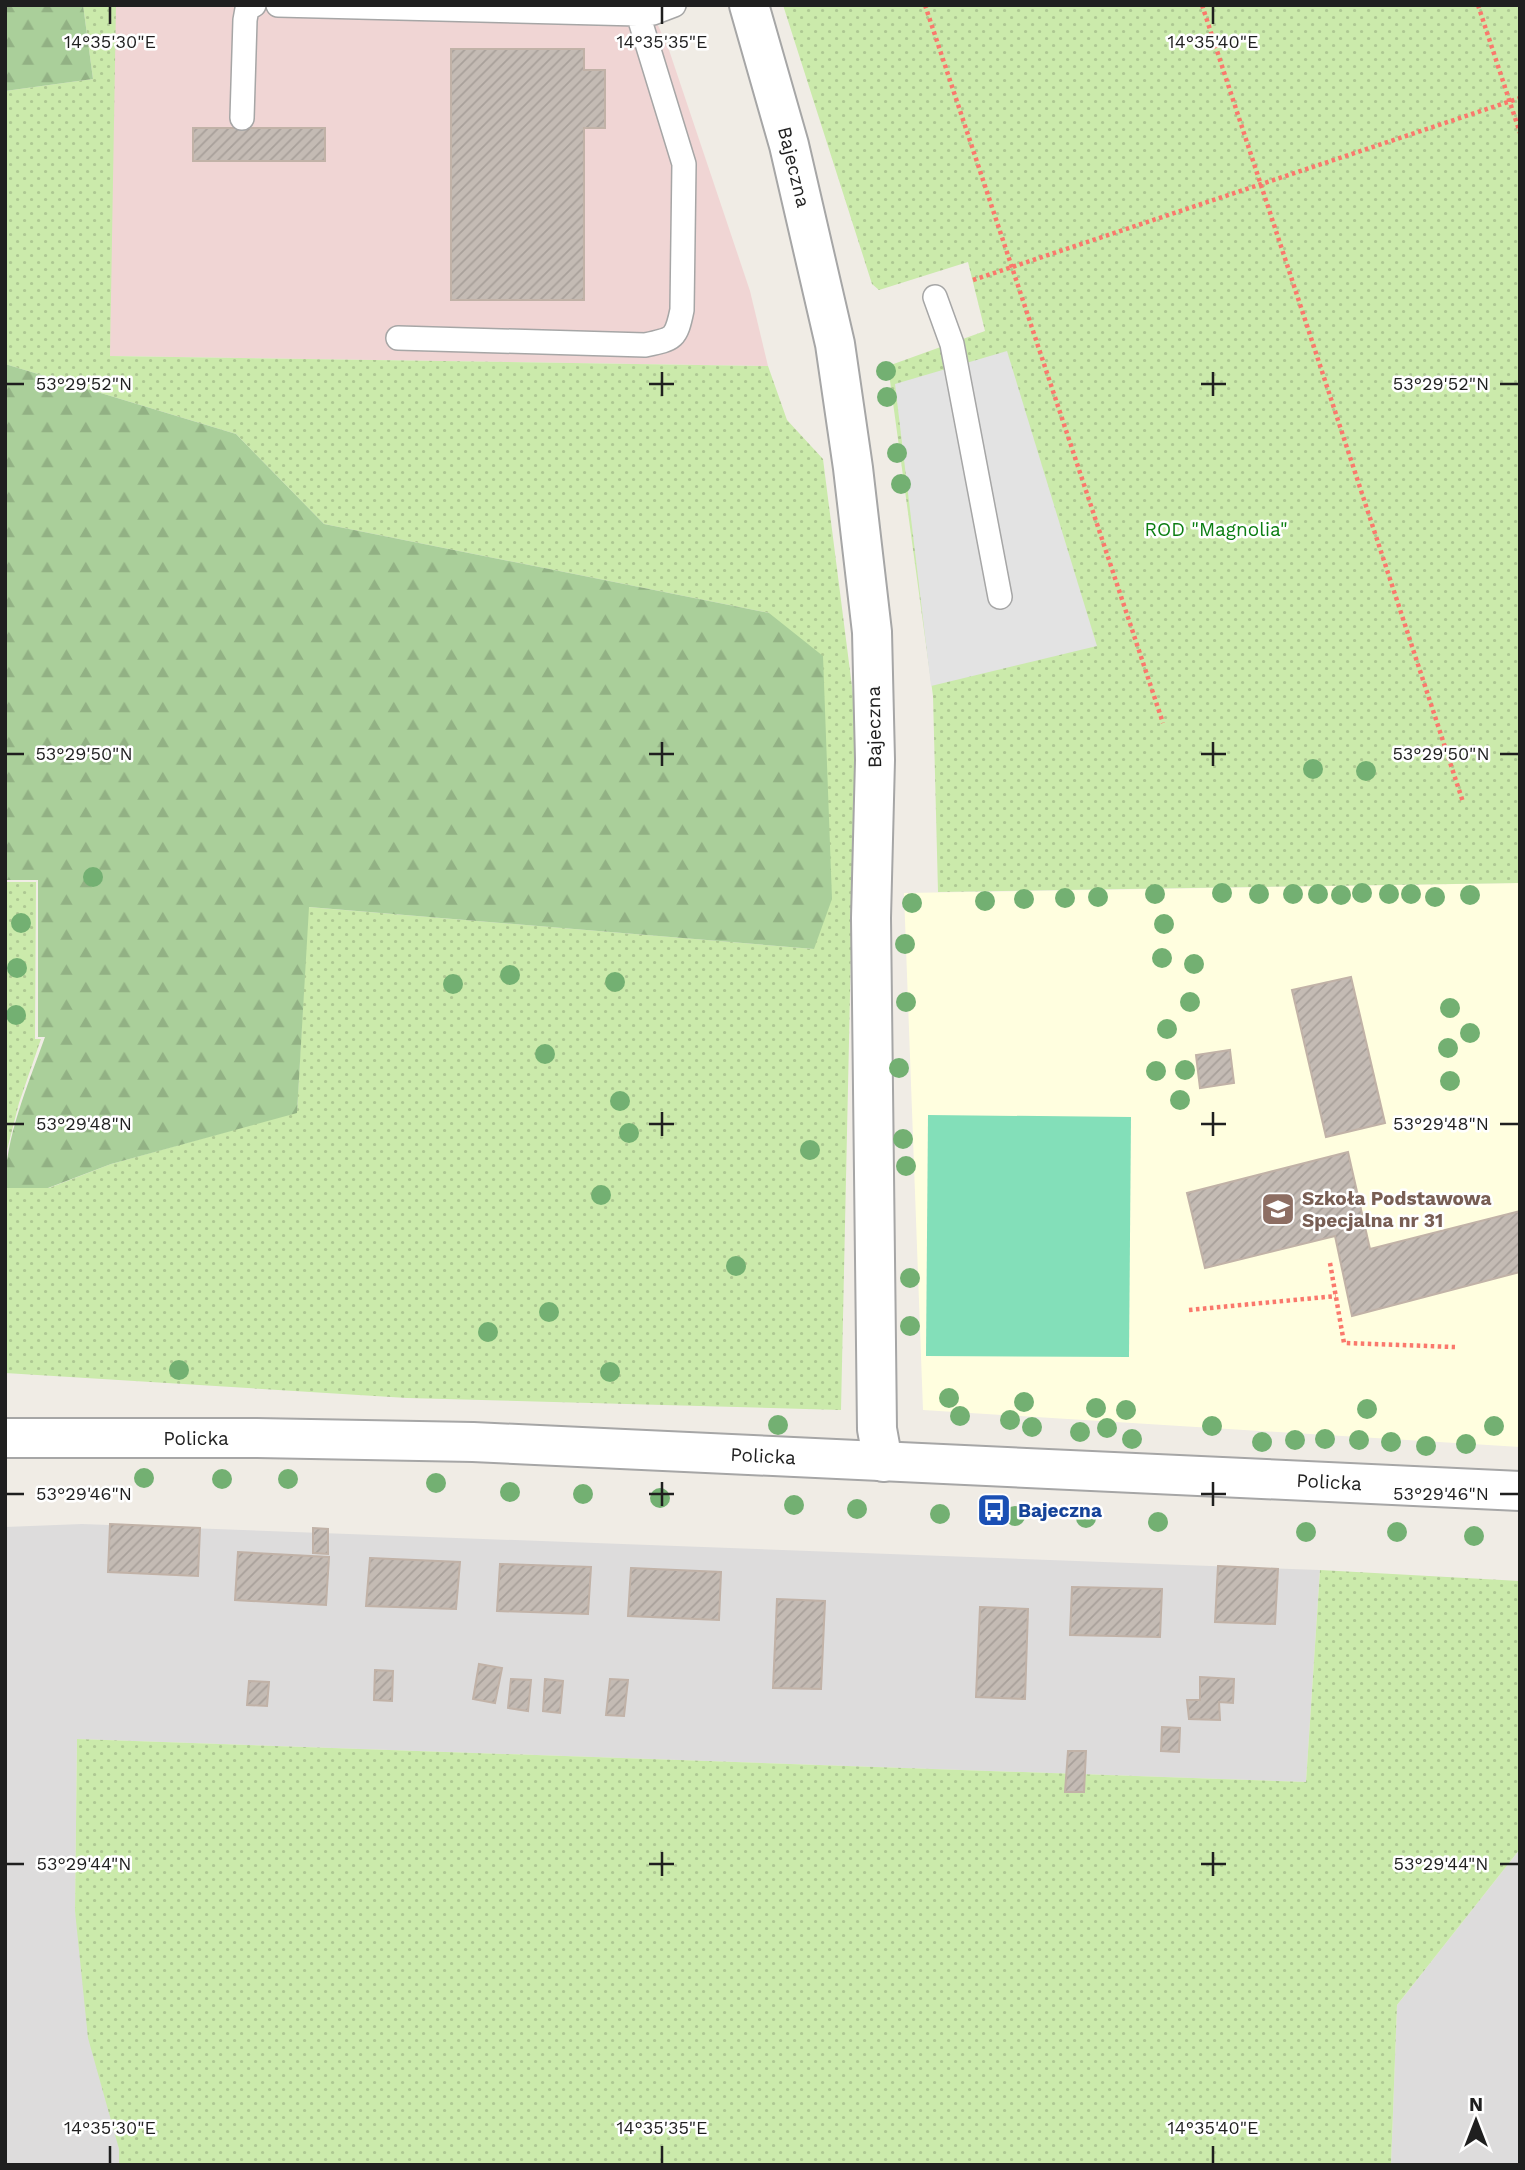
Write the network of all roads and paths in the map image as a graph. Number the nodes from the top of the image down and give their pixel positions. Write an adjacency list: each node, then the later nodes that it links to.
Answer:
1 (254, 5): 11 (lane)
2 (278, 5): 8 (lane)
3 (674, 5): 8 (lane)
4 (748, 5): 26 (street, Bajeczna)
5 (925, 5): 14 (path)
6 (1202, 5): 13 (path)
7 (1478, 5): 10 (path)
8 (638, 14): 17 (lane)
9 (1520, 98): 10 (path)
10 (1509, 101): 12 (path); 13 (path)
11 (242, 118)
12 (1520, 133)
13 (1261, 185): 14 (path); 20 (path)
14 (1011, 267): 15 (path); 19 (path)
15 (973, 280)
16 (935, 297): 18 (lane)
17 (398, 338)
18 (1000, 597)
19 (1163, 723)
20 (1463, 802)
21 (1330, 1263): 22 (path)
22 (1336, 1296): 23 (path); 24 (path)
23 (1188, 1310)
24 (1455, 1347)
25 (5, 1438): 26 (street, Policka)
26 (883, 1462): 27 (street, Policka)
27 (1520, 1492)

